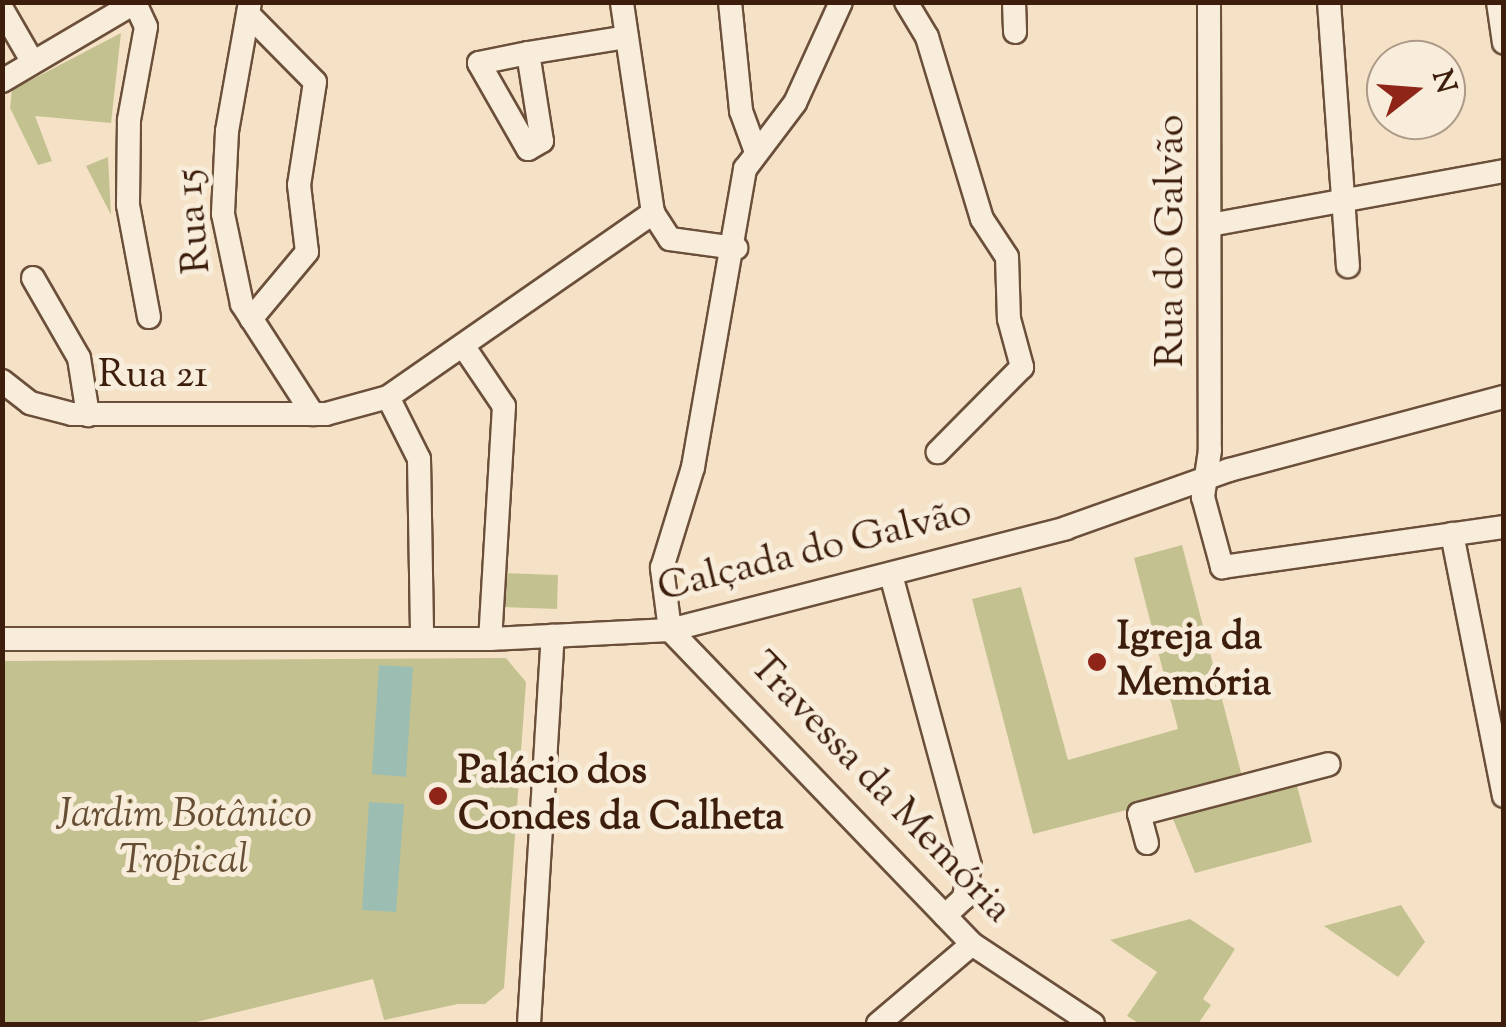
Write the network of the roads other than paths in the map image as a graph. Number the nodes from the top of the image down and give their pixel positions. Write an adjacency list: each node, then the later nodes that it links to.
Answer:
1 (622, 2): 14 (street)
2 (730, 2): 19 (street)
3 (841, 2): 19 (street)
4 (906, 2): 35 (street)
5 (1014, 2): 13 (street)
6 (1209, 2): 23 (street, Rua do Galvão)
7 (1330, 2): 21 (street)
8 (1498, 2): 15 (street)
9 (135, 3): 12 (street); 27 (street)
10 (249, 8): 28 (street, Rua 15); 28 (street)
11 (2, 10): 17 (street)
12 (101, 10): 17 (street)
13 (1015, 32)
14 (628, 36): 16 (street); 22 (street)
15 (1504, 44)
16 (528, 53)
17 (32, 61): 18 (street)
18 (2, 81)
19 (756, 152): 24 (street)
20 (1504, 171): 21 (street)
21 (1340, 202): 23 (street); 25 (street)
22 (653, 212): 24 (street); 29 (street, Rua 21)
23 (1210, 226): 36 (street, Rua do Galvão)
24 (736, 248): 40 (street)
25 (1348, 266)
26 (33, 278): 34 (street)
27 (149, 317)
28 (252, 319): 33 (street, Rua 15)
29 (464, 347): 31 (street, Rua 21); 44 (street)
30 (2, 380): 34 (street, Rua 21)
31 (388, 396): 33 (street, Rua 21); 43 (street)
32 (1504, 397): 36 (street, Calçada do Galvão)
33 (313, 414): 34 (street, Rua 21)
34 (88, 415)
35 (938, 452)
36 (1204, 479): 38 (street, Rua do Galvão); 39 (street, Calçada do Galvão)
37 (1504, 527): 38 (street)
38 (1452, 534): 46 (street)
39 (892, 575): 40 (street, Calçada do Galvão); 48 (street)
40 (670, 630): 41 (street, Calçada do Galvão); 48 (street, Travessa da Memória)
41 (553, 636): 44 (street, Calçada do Galvão); 50 (street)
42 (2, 639): 43 (street, Calçada do Galvão)
43 (422, 639): 44 (street, Calçada do Galvão)
44 (490, 639)
45 (1329, 764): 47 (street)
46 (1504, 796)
47 (1147, 843)
48 (945, 916): 49 (street, Travessa da Memória)
49 (972, 944): 51 (street); 52 (street, Travessa da Memória)
50 (529, 1024)
51 (878, 1024)
52 (1093, 1024)

